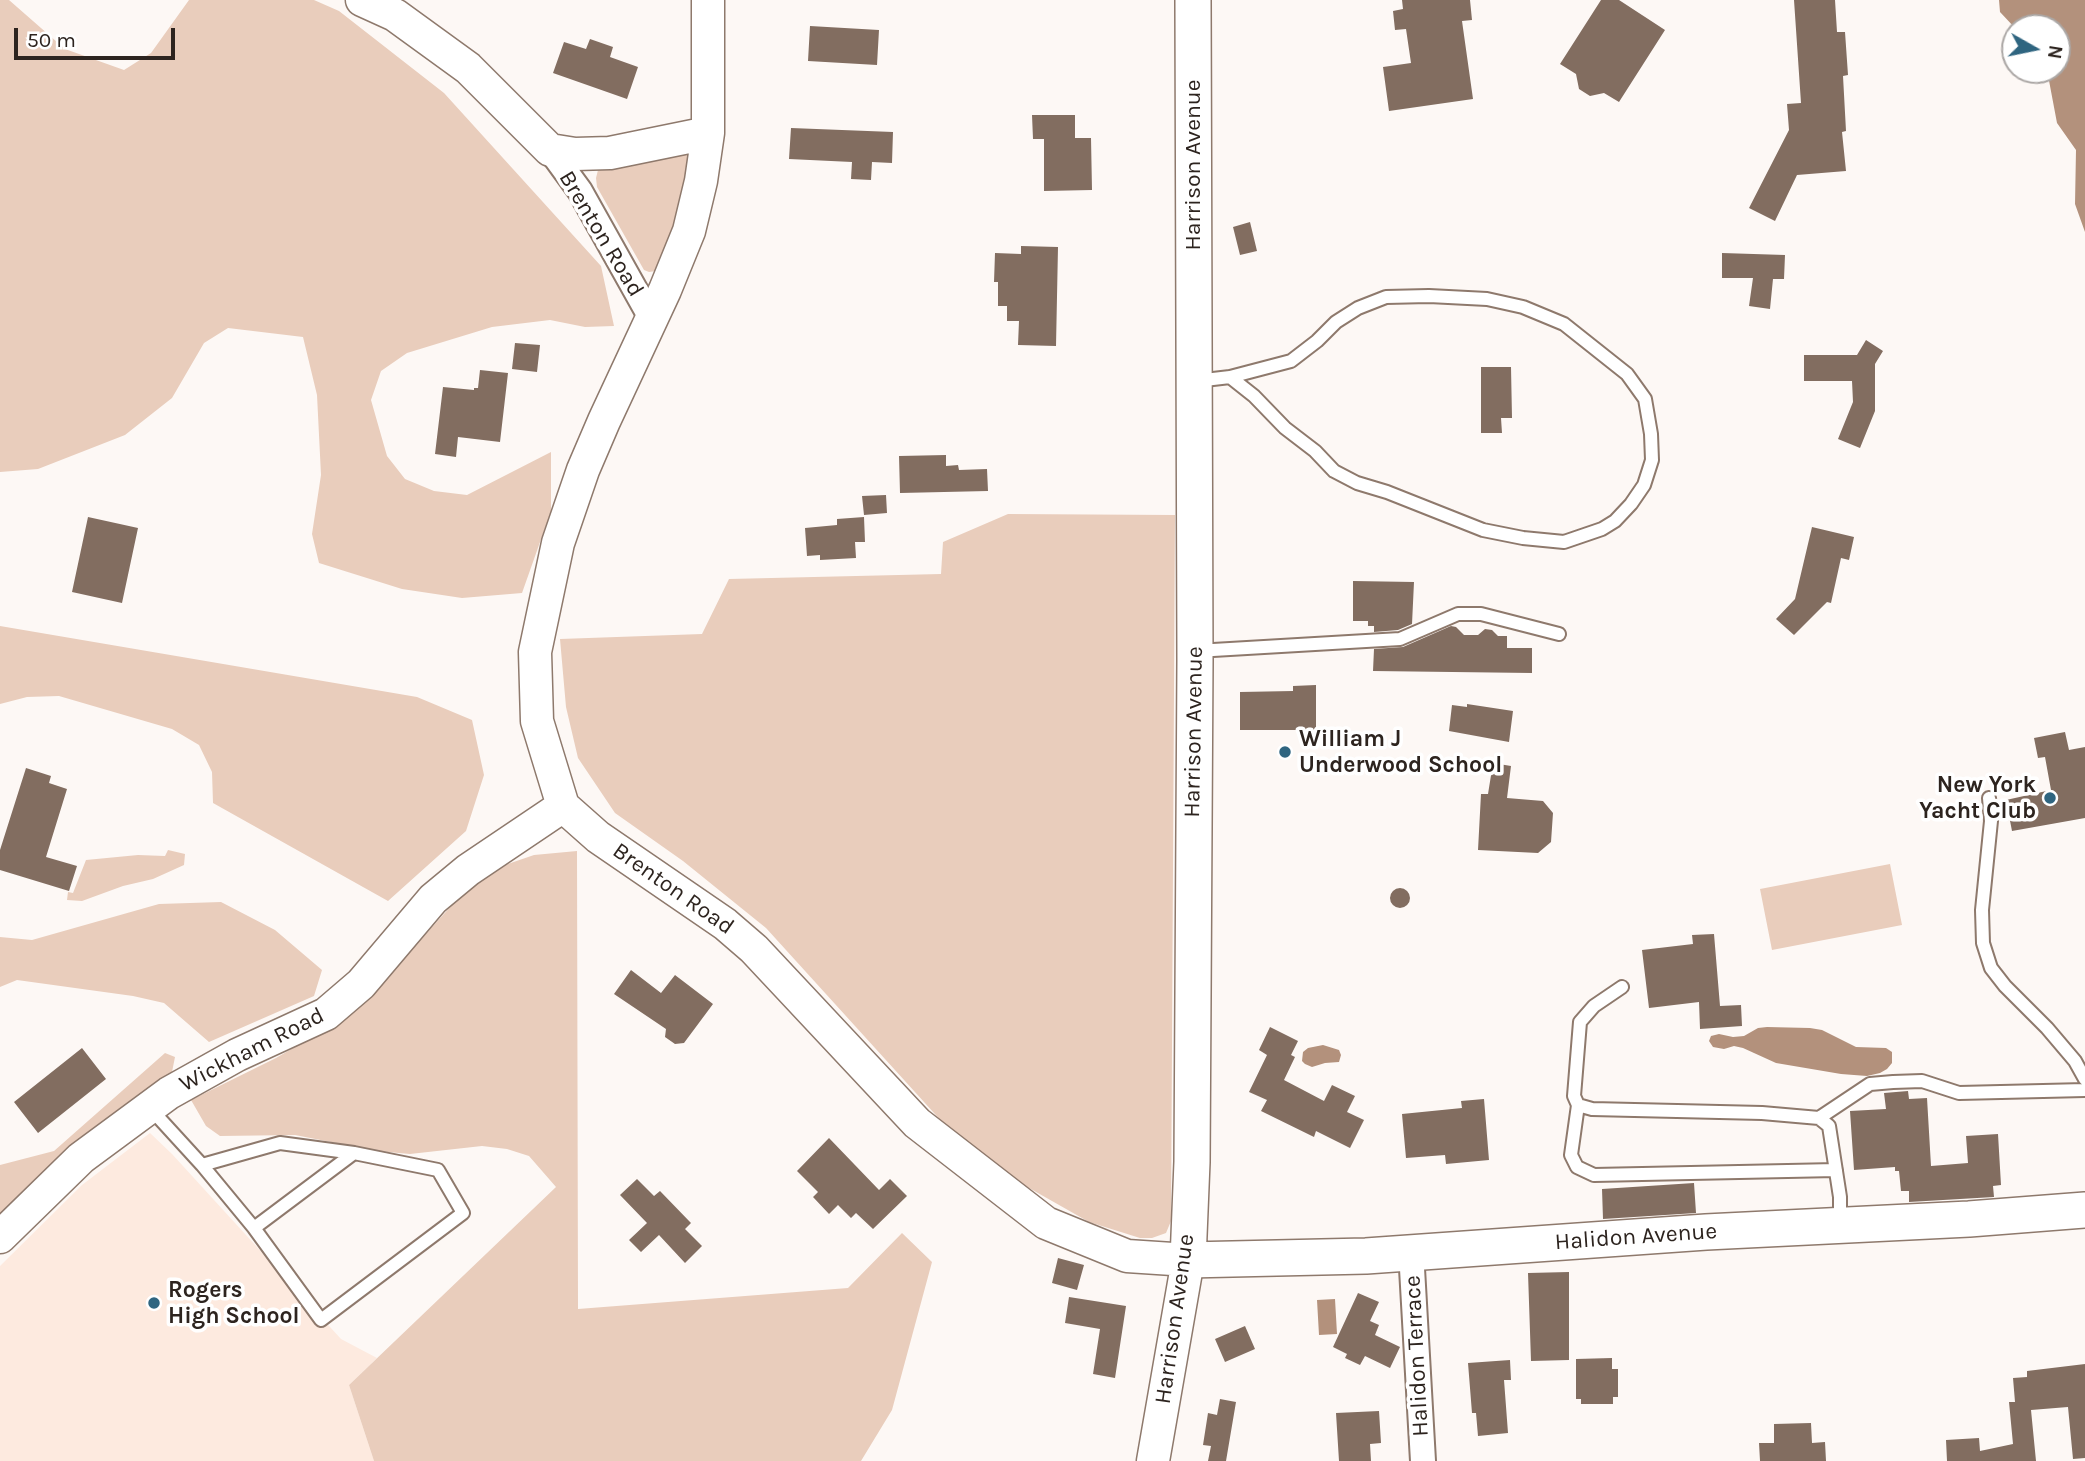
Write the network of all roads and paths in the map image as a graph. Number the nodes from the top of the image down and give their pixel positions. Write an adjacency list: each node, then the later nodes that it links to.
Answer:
1 (362, 0): 5 (street, Brenton Road)
2 (708, 0): 4 (street)
3 (1193, 0): 8 (main road, Harrison Avenue)
4 (708, 133): 5 (street, Brenton Road); 6 (street, Brenton Road)
5 (550, 150): 6 (street, Brenton Road)
6 (651, 318): 12 (street, Brenton Road)
7 (1230, 377): 7 (lane); 8 (lane)
8 (1195, 381): 10 (main road, Harrison Avenue)
9 (1559, 634): 10 (lane)
10 (1195, 651): 27 (main road, Harrison Avenue)
11 (1989, 798): 14 (lane)
12 (563, 806): 17 (street, Wickham Road); 27 (street, Brenton Road)
13 (1622, 988): 16 (lane)
14 (2085, 1079)
15 (2085, 1090): 18 (lane)
16 (1578, 1105): 18 (lane); 21 (lane)
17 (149, 1107): 20 (lane); 25 (street, Wickham Road)
18 (1819, 1118): 21 (lane)
19 (354, 1153): 20 (lane); 24 (lane); 24 (lane)
20 (202, 1165): 24 (lane)
21 (1836, 1170): 23 (lane)
22 (2085, 1210): 23 (main road, Halidon Avenue)
23 (1840, 1226): 26 (main road, Halidon Avenue)
24 (254, 1228)
25 (0, 1237)
26 (1411, 1251): 27 (main road, Halidon Avenue); 29 (street, Halidon Terrace)
27 (1188, 1260): 28 (street, Harrison Avenue)
28 (1153, 1461)
29 (1423, 1461)

